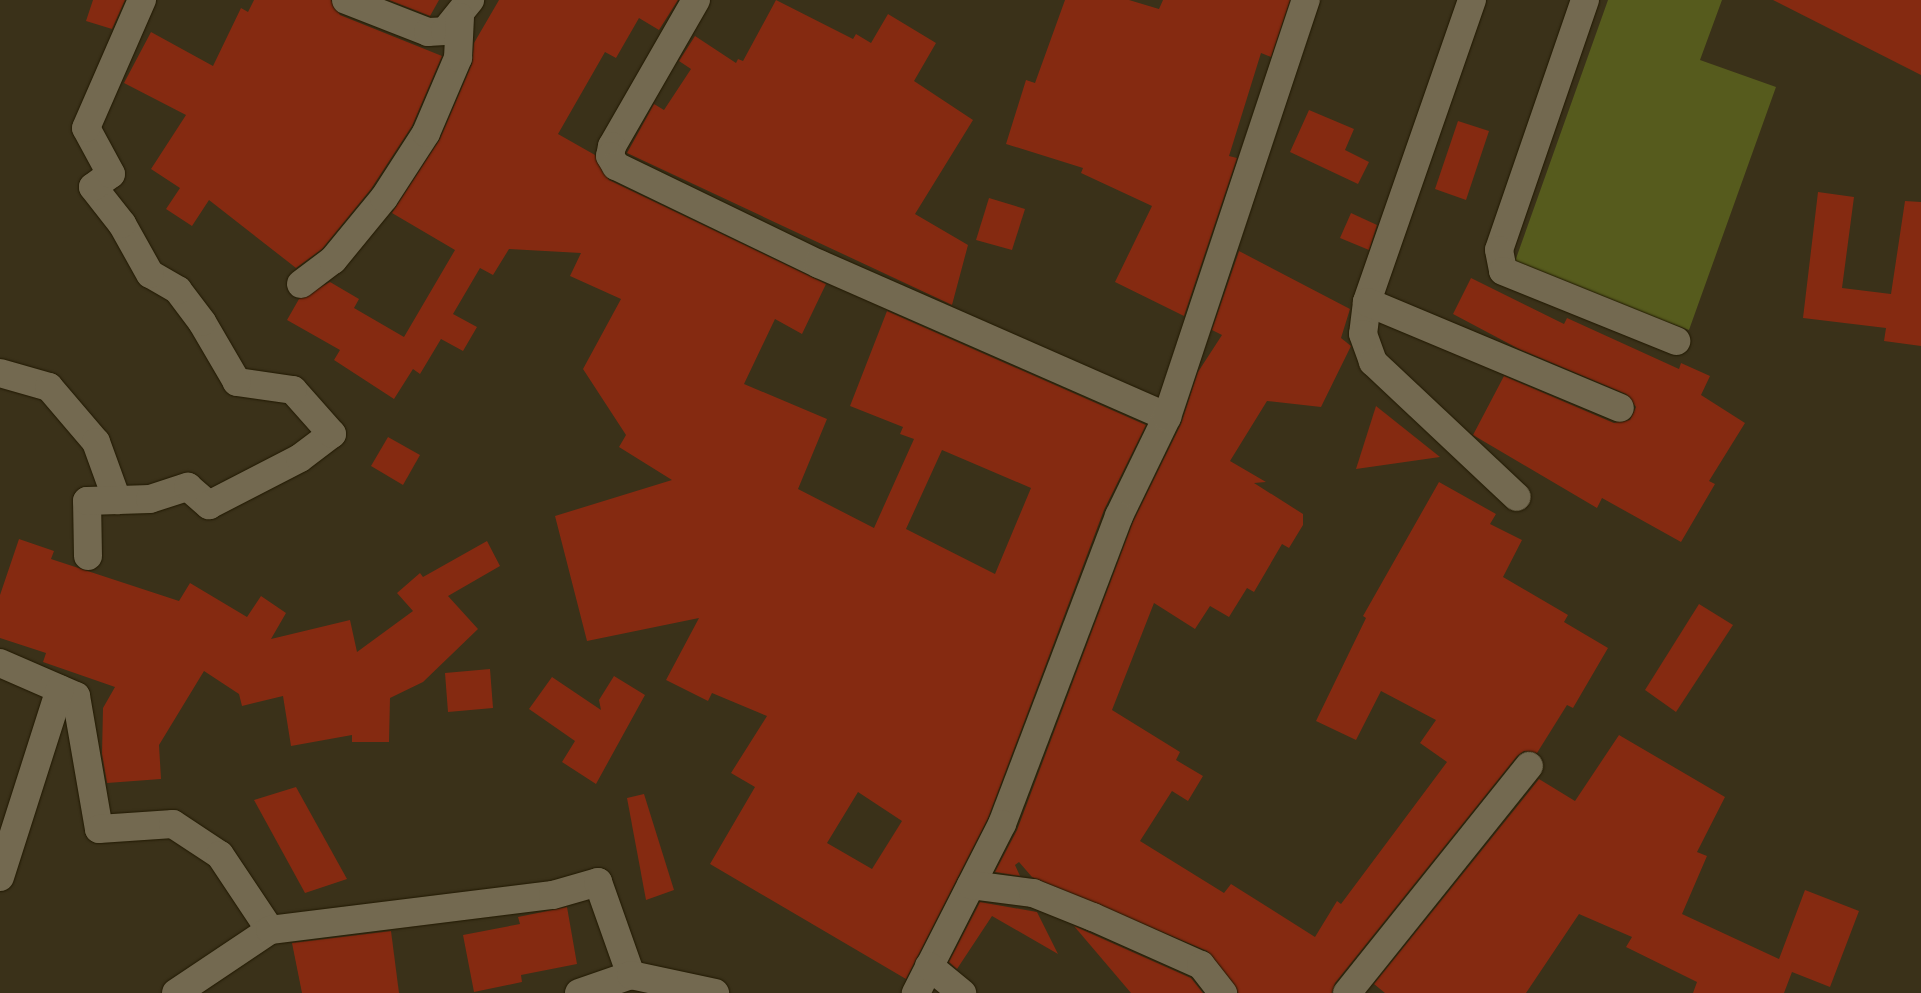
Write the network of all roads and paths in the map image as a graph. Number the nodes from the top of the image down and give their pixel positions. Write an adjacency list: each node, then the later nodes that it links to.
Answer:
1 (142, 0): 15 (street)
2 (346, 0): 7 (street)
3 (696, 0): 13 (street)
4 (1306, 0): 13 (street)
5 (1472, 0): 9 (street)
6 (1585, 0): 10 (street)
7 (465, 8): 8 (street)
8 (301, 284)
9 (1367, 302): 12 (street); 14 (street)
10 (1676, 342)
11 (0, 373): 15 (street)
12 (1620, 408)
13 (1166, 417): 21 (street)
14 (1517, 497)
15 (117, 500): 16 (street)
16 (88, 556)
17 (0, 663): 18 (street)
18 (60, 689): 20 (street); 22 (street)
19 (1529, 766): 31 (street)
20 (0, 877)
21 (971, 885): 23 (street); 30 (street)
22 (270, 930): 24 (street); 25 (street)
23 (929, 966): 28 (street); 29 (street)
24 (632, 975): 26 (street); 27 (street)
25 (176, 993)
26 (579, 993)
27 (715, 993)
28 (916, 993)
29 (962, 993)
30 (1223, 993)
31 (1347, 993)

